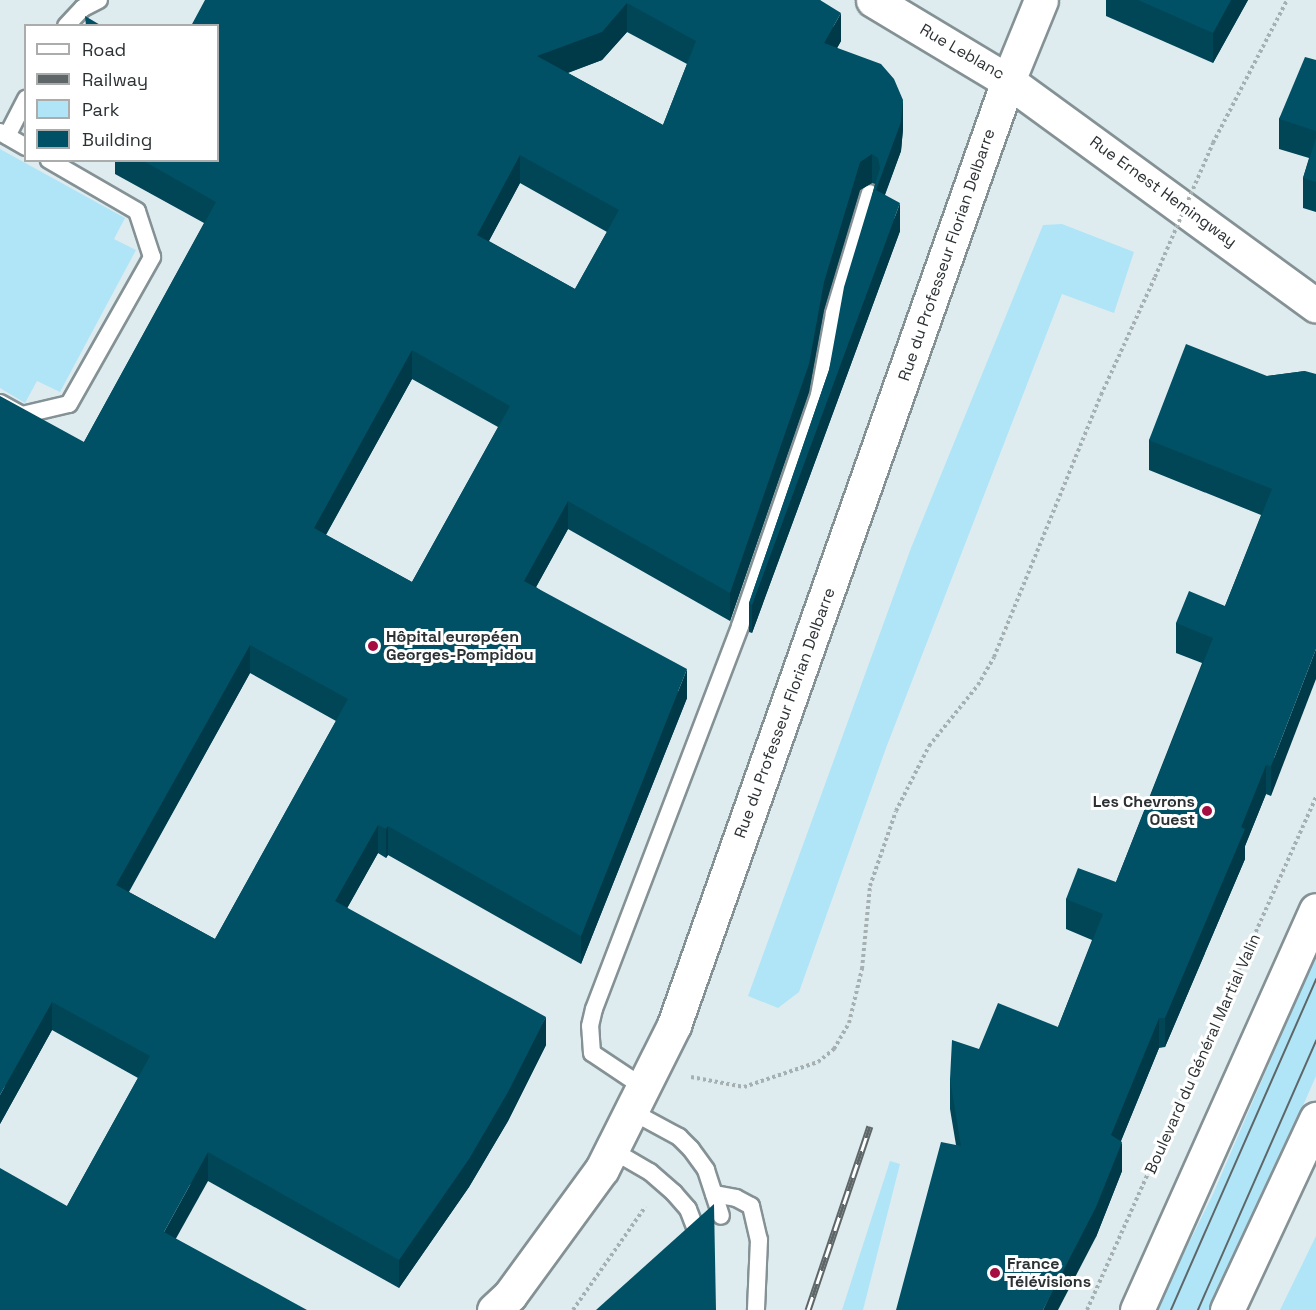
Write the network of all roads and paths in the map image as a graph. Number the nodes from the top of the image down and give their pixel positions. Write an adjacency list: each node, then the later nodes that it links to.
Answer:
1 (99, 0): 5 (lane)
2 (873, 0): 6 (street, Rue Leblanc)
3 (1041, 0): 6 (street, Rue Leblanc)
4 (1287, 0): 16 (path, bridge)
5 (68, 24)
6 (1008, 81): 12 (street, Rue Ernest Hemingway); 16 (street, Rue du Professeur Florian Delbarre)
7 (24, 102): 8 (lane)
8 (4, 134): 9 (lane)
9 (24, 146)
10 (53, 162): 13 (lane)
11 (870, 193): 16 (lane)
12 (1316, 306)
13 (0, 403)
14 (1316, 797): 26 (path, Boulevard du Général Martial Valin)
15 (1316, 910): 27 (street)
16 (642, 1089): 18 (street, Rue du Professeur Florian Delbarre); 20 (lane)
17 (1316, 1119): 28 (street)
18 (612, 1150): 19 (lane); 23 (street, Rue du Professeur Florian Delbarre)
19 (662, 1181): 22 (lane); 24 (path)
20 (714, 1194): 21 (lane); 25 (lane)
21 (721, 1216)
22 (698, 1235)
23 (494, 1310)
24 (573, 1310)
25 (756, 1310)
26 (1087, 1310)
27 (1137, 1310)
28 (1227, 1310)

